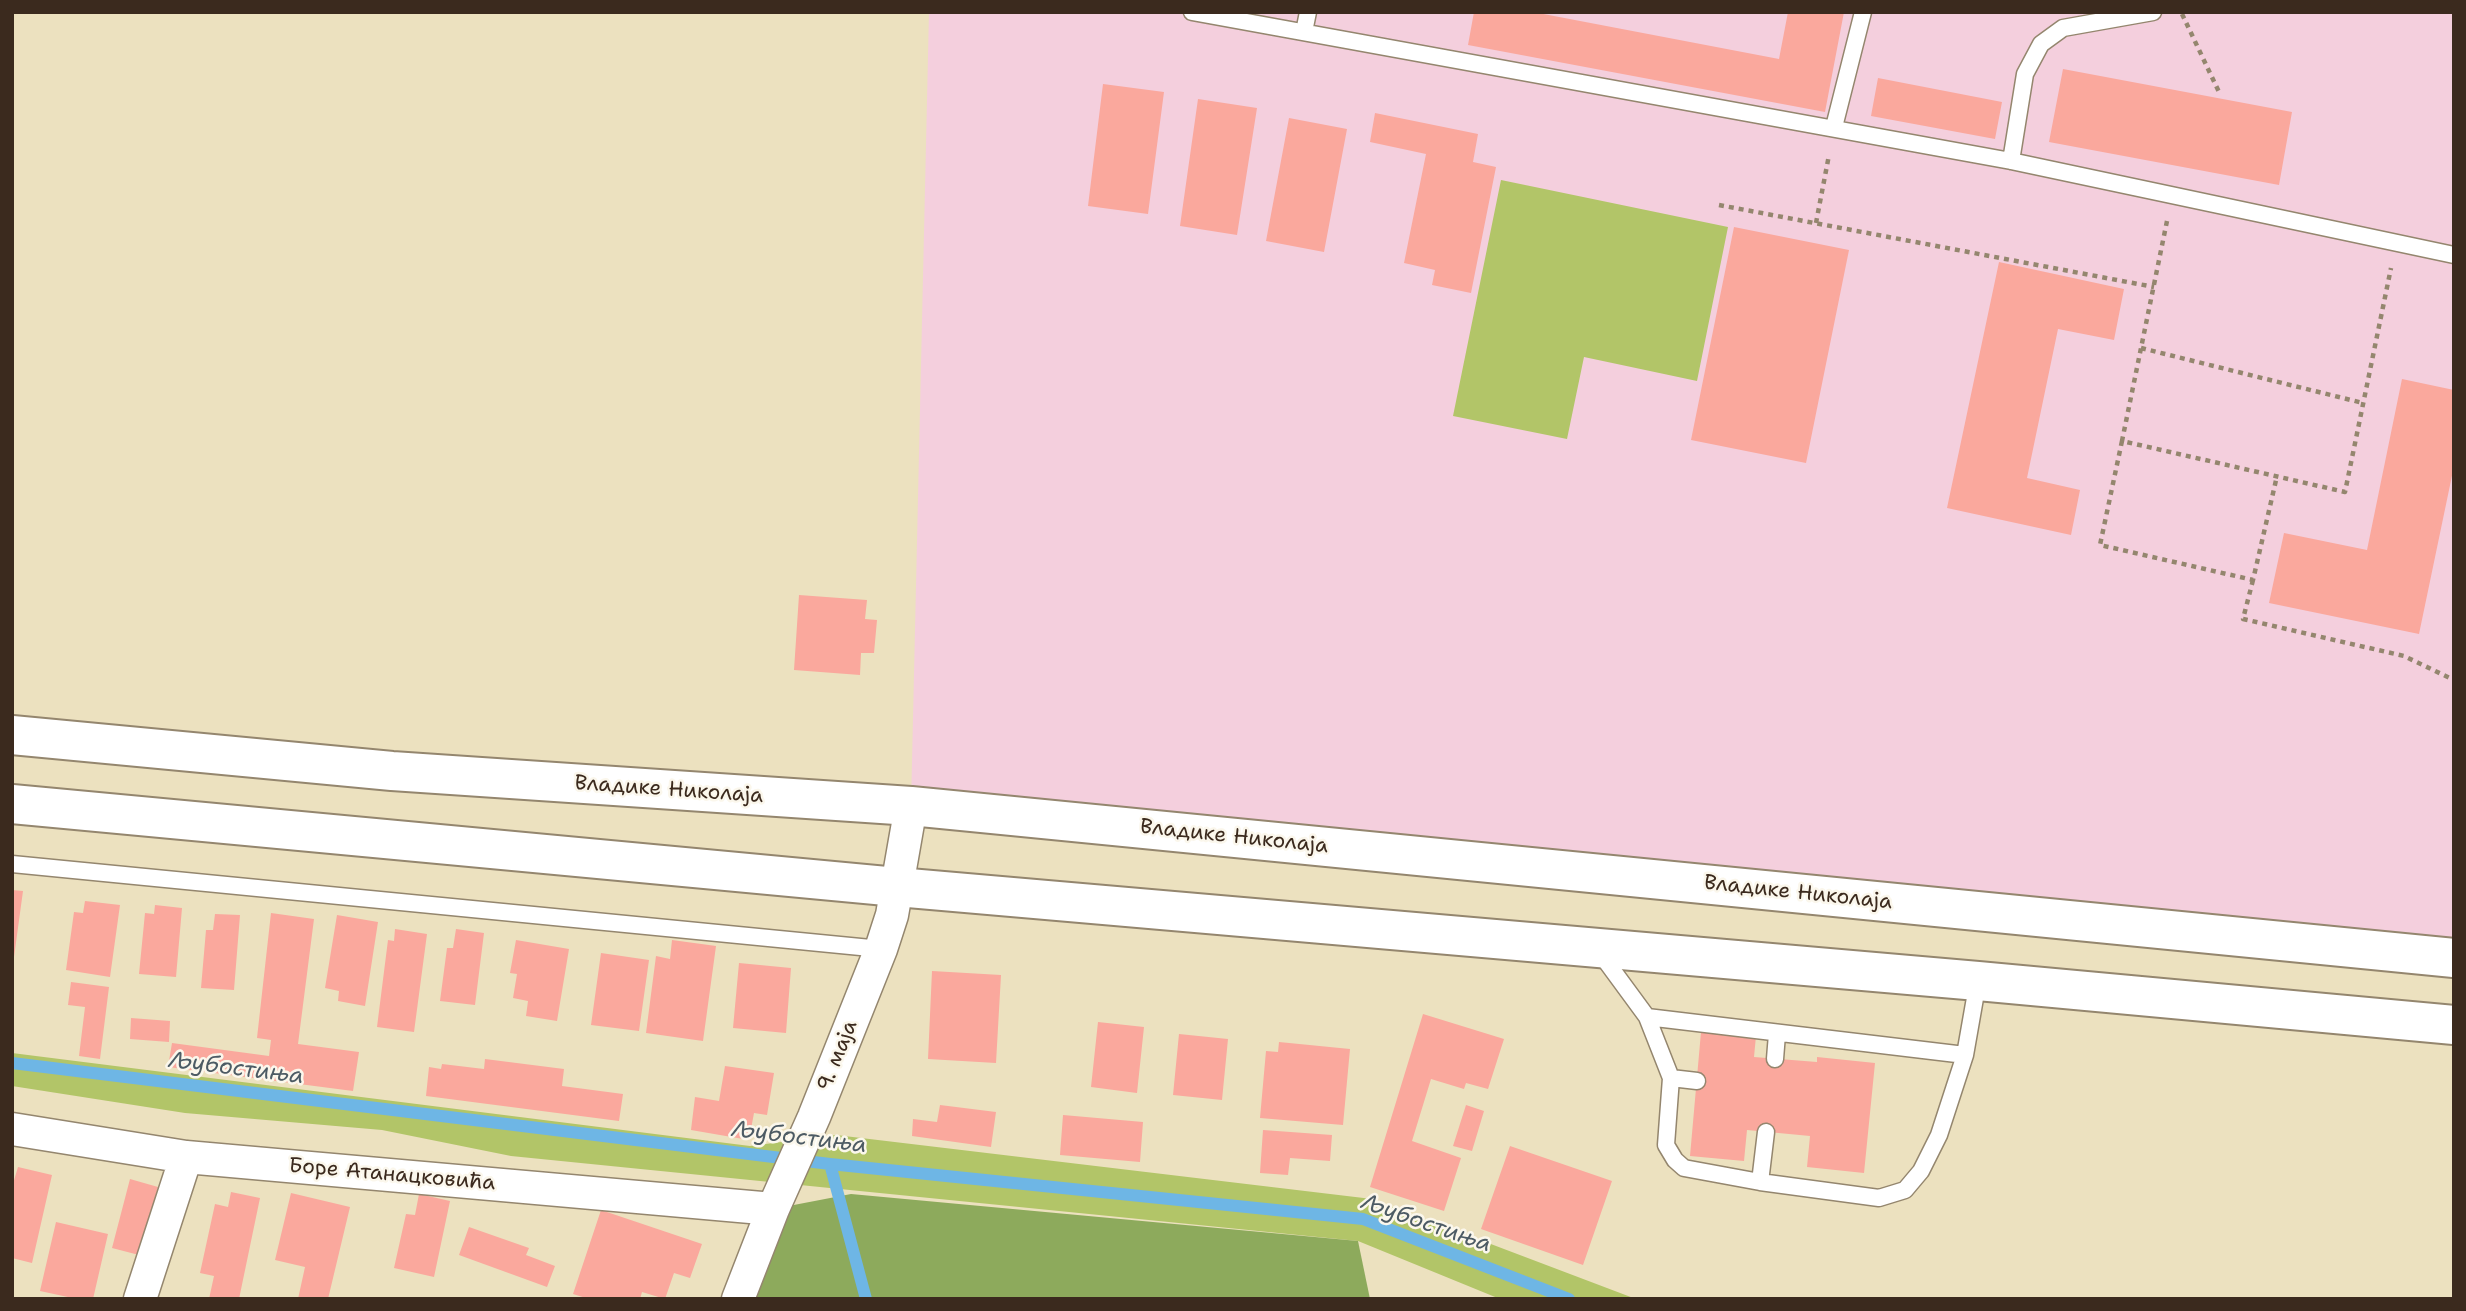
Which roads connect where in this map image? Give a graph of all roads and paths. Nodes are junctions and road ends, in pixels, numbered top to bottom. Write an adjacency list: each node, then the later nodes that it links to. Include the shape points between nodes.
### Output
1 (1192, 12): 6 (lane)
2 (1308, 12): 6 (lane)
3 (1863, 12): 8 (lane)
4 (2153, 12): 9 (lane, via 2063,27 2041,44 2025,74)
5 (2181, 12): 7 (path)
6 (1304, 32): 8 (lane)
7 (2220, 92)
8 (1834, 127): 9 (lane); 12 (path)
9 (2011, 161): 10 (lane)
10 (2173, 195): 13 (lane); 15 (path)
11 (1719, 205): 12 (path)
12 (1816, 223): 15 (path)
13 (2396, 243): 14 (lane); 17 (path)
14 (2454, 255)
15 (2154, 287): 16 (path)
16 (2141, 348): 17 (path); 18 (path)
17 (2363, 403): 19 (path, via 2344,492)
18 (2122, 441): 19 (path); 20 (path, via 2100,545)
19 (2277, 477): 20 (path)
20 (2253, 580): 21 (path, via 2243,619 2404,656)
21 (2454, 680)
22 (12, 735): 24 (main road, Владике Николаја, via 392,771)
23 (12, 804): 26 (main road)
24 (911, 806): 26 (street, 9. маја); 29 (main road, Владике Николаја)
25 (12, 864): 28 (lane)
26 (897, 887): 27 (main road); 28 (street, 9. маја)
27 (1597, 948): 30 (main road); 31 (lane)
28 (881, 949): 42 (street, 9. маја)
29 (2454, 958)
30 (1978, 981): 32 (main road); 34 (lane)
31 (1647, 1017): 33 (lane); 36 (lane)
32 (2454, 1025)
33 (1777, 1034): 34 (lane); 35 (lane)
34 (1965, 1055): 41 (lane, via 1939,1135 1921,1171 1905,1190 1879,1198)
35 (1774, 1059)
36 (1671, 1078): 37 (lane); 41 (lane, via 1666,1145 1675,1160 1693,1171)
37 (1697, 1081)
38 (12, 1129): 40 (street, Боре Атанацковића)
39 (1766, 1132): 41 (lane)
40 (186, 1157): 42 (street, Боре Атанацковића); 43 (street)
41 (1760, 1182)
42 (773, 1209): 44 (street, 9. маја)
43 (140, 1299)
44 (738, 1299)

